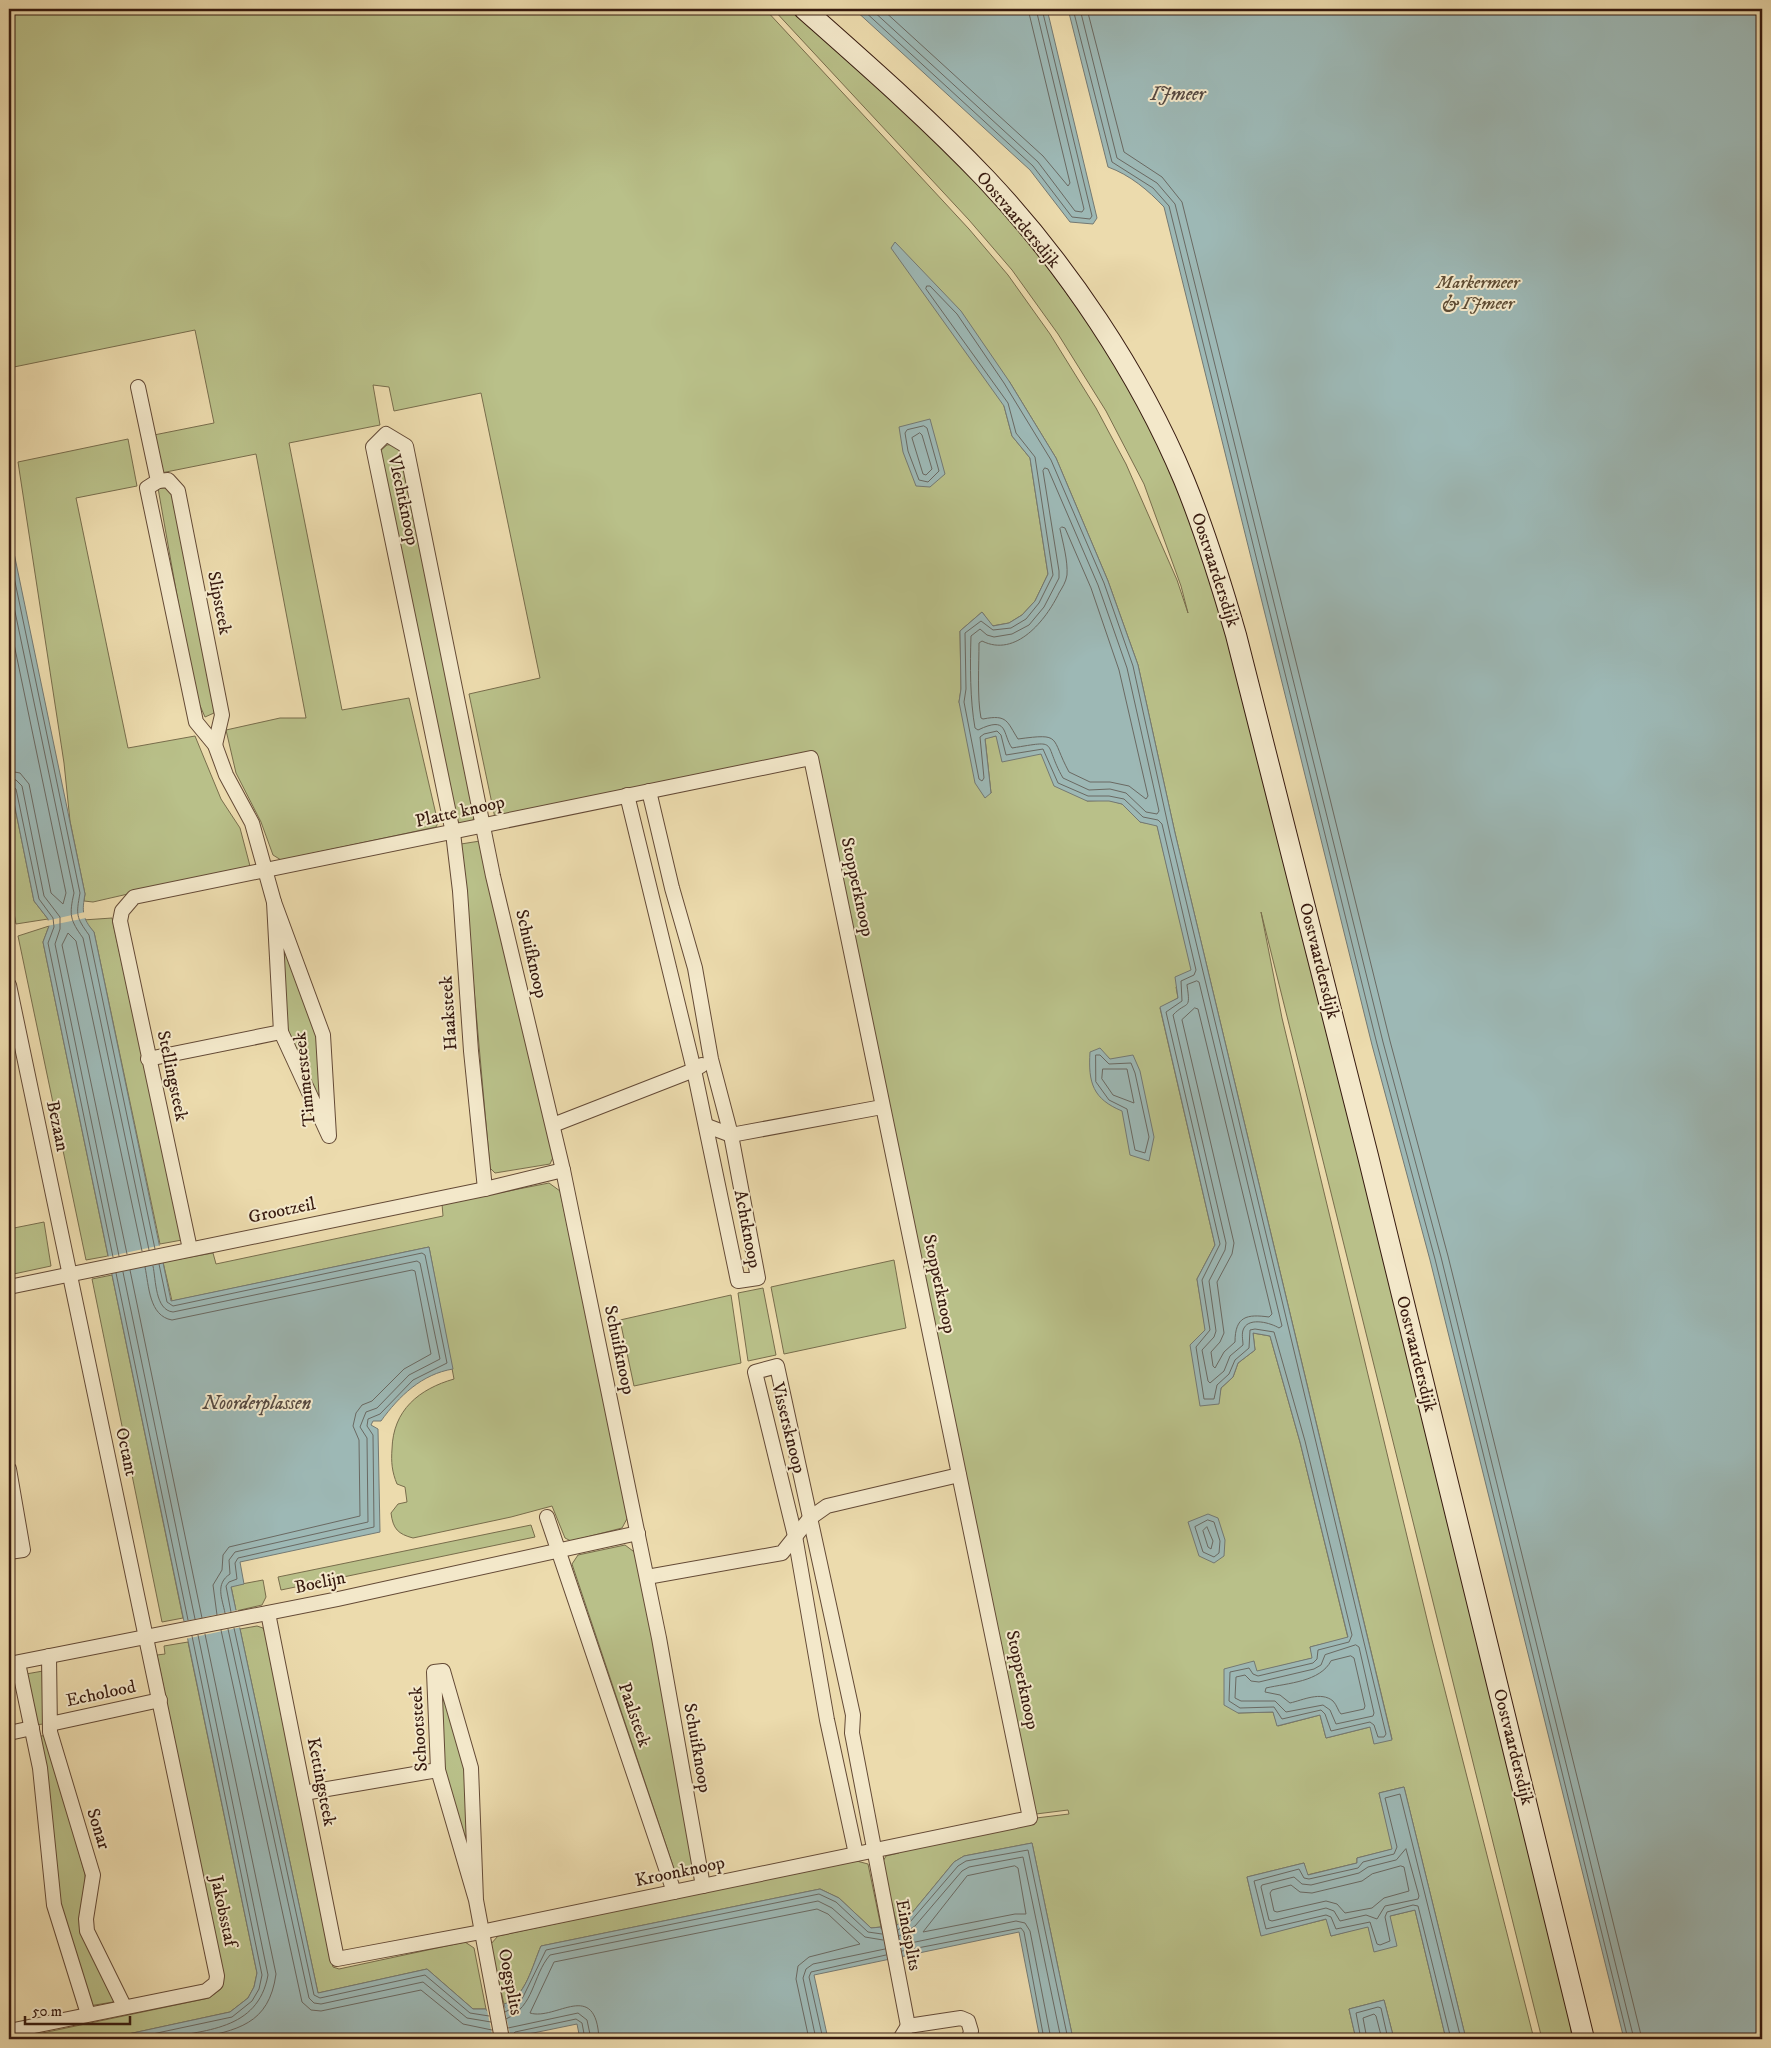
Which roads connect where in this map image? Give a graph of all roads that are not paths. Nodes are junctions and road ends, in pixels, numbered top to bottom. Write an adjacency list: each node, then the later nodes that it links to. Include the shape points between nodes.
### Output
1 (804, 9): 61 (main road, Oostvaardersdijk, via 934,125 1037,238 1100,324 1129,373 1183,479 1208,543 1236,635 1365,1146)
2 (138, 387): 3 (street)
3 (158, 481): 4 (street, Slipsteek, via 147,488 196,722); 4 (street, Slipsteek, via 168,480 178,491 222,715)
4 (216, 745): 10 (street, Slipsteek, via 226,775 252,823)
5 (811, 758): 6 (street, Platte knoop); 18 (street, Stopperknoop)
6 (648, 791): 7 (street, Platte knoop); 16 (street, Achtknoop, via 695,968)
7 (626, 795): 8 (street, Platte knoop); 17 (street, Achtknoop)
8 (483, 825): 9 (street, Platte knoop); 9 (street, Vlechtknoop, via 406,446 386,434 373,447); 19 (street, Schuifknoop)
9 (453, 833): 10 (street, Platte knoop); 23 (street, Haaksteek)
10 (267, 871): 11 (street, Timmersteek); 12 (street, Platte knoop, via 134,898)
11 (274, 902): 14 (street, Timmersteek); 14 (street, Timmersteek, via 323,1035 329,1136)
12 (122, 911): 15 (street, Stellingsteek, via 120,921)
13 (9, 985): 25 (street, Bezaan)
14 (281, 1032): 15 (street)
15 (148, 1059): 24 (street, Stellingsteek)
16 (711, 1059): 17 (street); 21 (street, Achtknoop)
17 (694, 1070): 19 (street); 20 (street, Achtknoop)
18 (882, 1107): 21 (street); 28 (street, Stopperknoop)
19 (553, 1125): 22 (street, Schuifknoop)
20 (707, 1126): 21 (street); 21 (street, Achtknoop, via 738,1281 758,1278)
21 (731, 1134)
22 (563, 1170): 23 (street, Grootzeil); 31 (street, Schuifknoop)
23 (485, 1189): 24 (street, Grootzeil)
24 (190, 1249): 25 (street, Grootzeil)
25 (70, 1275): 26 (street, Grootzeil); 37 (street, Octant)
26 (9, 1287)
27 (9, 1469): 34 (street, via 23,1550)
28 (959, 1475): 30 (street, via 827,1506); 46 (street, Stopperknoop)
29 (547, 1517): 33 (street, Paalsteek)
30 (810, 1518): 32 (street); 32 (street, Vissersknoop, via 777,1366 755,1372); 47 (street, Vissersknoop, via 853,1714 852,1733)
31 (638, 1533): 33 (street, Boelijn); 35 (street, Schuifknoop)
32 (795, 1536): 35 (street, via 782,1553); 48 (street, Vissersknoop, via 827,1720)
33 (557, 1550): 36 (street, Boelijn); 50 (street, Paalsteek)
34 (9, 1552)
35 (647, 1577): 49 (street, Schuifknoop)
36 (268, 1613): 37 (street, Boelijn); 45 (street, Kettingsteek)
37 (147, 1636): 38 (street, Boelijn); 40 (street, Jakobsstaf)
38 (49, 1656): 39 (street, Boelijn); 41 (street, Sonar)
39 (13, 1664): 42 (street)
40 (160, 1700): 41 (street, Echolood); 54 (street, Jakobsstaf, via 216,1966 216,1983 206,1991)
41 (50, 1724): 54 (street, Sonar, via 55,1753 92,1875 87,1931)
42 (32, 1728): 43 (street); 55 (street, via 40,1768 54,1905)
43 (9, 1733)
44 (438, 1770): 45 (street); 51 (street, Schootsteek); 51 (street, Schootsteek, via 434,1672 443,1671 471,1768)
45 (304, 1793): 53 (street, Kettingsteek)
46 (1030, 1818): 47 (street, Kroonknoop)
47 (873, 1852): 48 (street, Kroonknoop); 56 (street, Eindsplits)
48 (856, 1854): 49 (street, Kroonknoop)
49 (702, 1886): 50 (street, Kroonknoop)
50 (674, 1892): 52 (street, Kroonknoop)
51 (476, 1900): 52 (street, Schootsteek)
52 (481, 1932): 53 (street, Kroonknoop); 58 (street, Oogsplits)
53 (337, 1959)
54 (124, 2006): 55 (street, Jakobsstaf)
55 (88, 2014): 57 (street, Jakobsstaf)
56 (908, 2026): 59 (street); 60 (street, via 961,2018 968,2021)
57 (9, 2030)
58 (502, 2039)
59 (900, 2039)
60 (969, 2039)
61 (1584, 2039)

